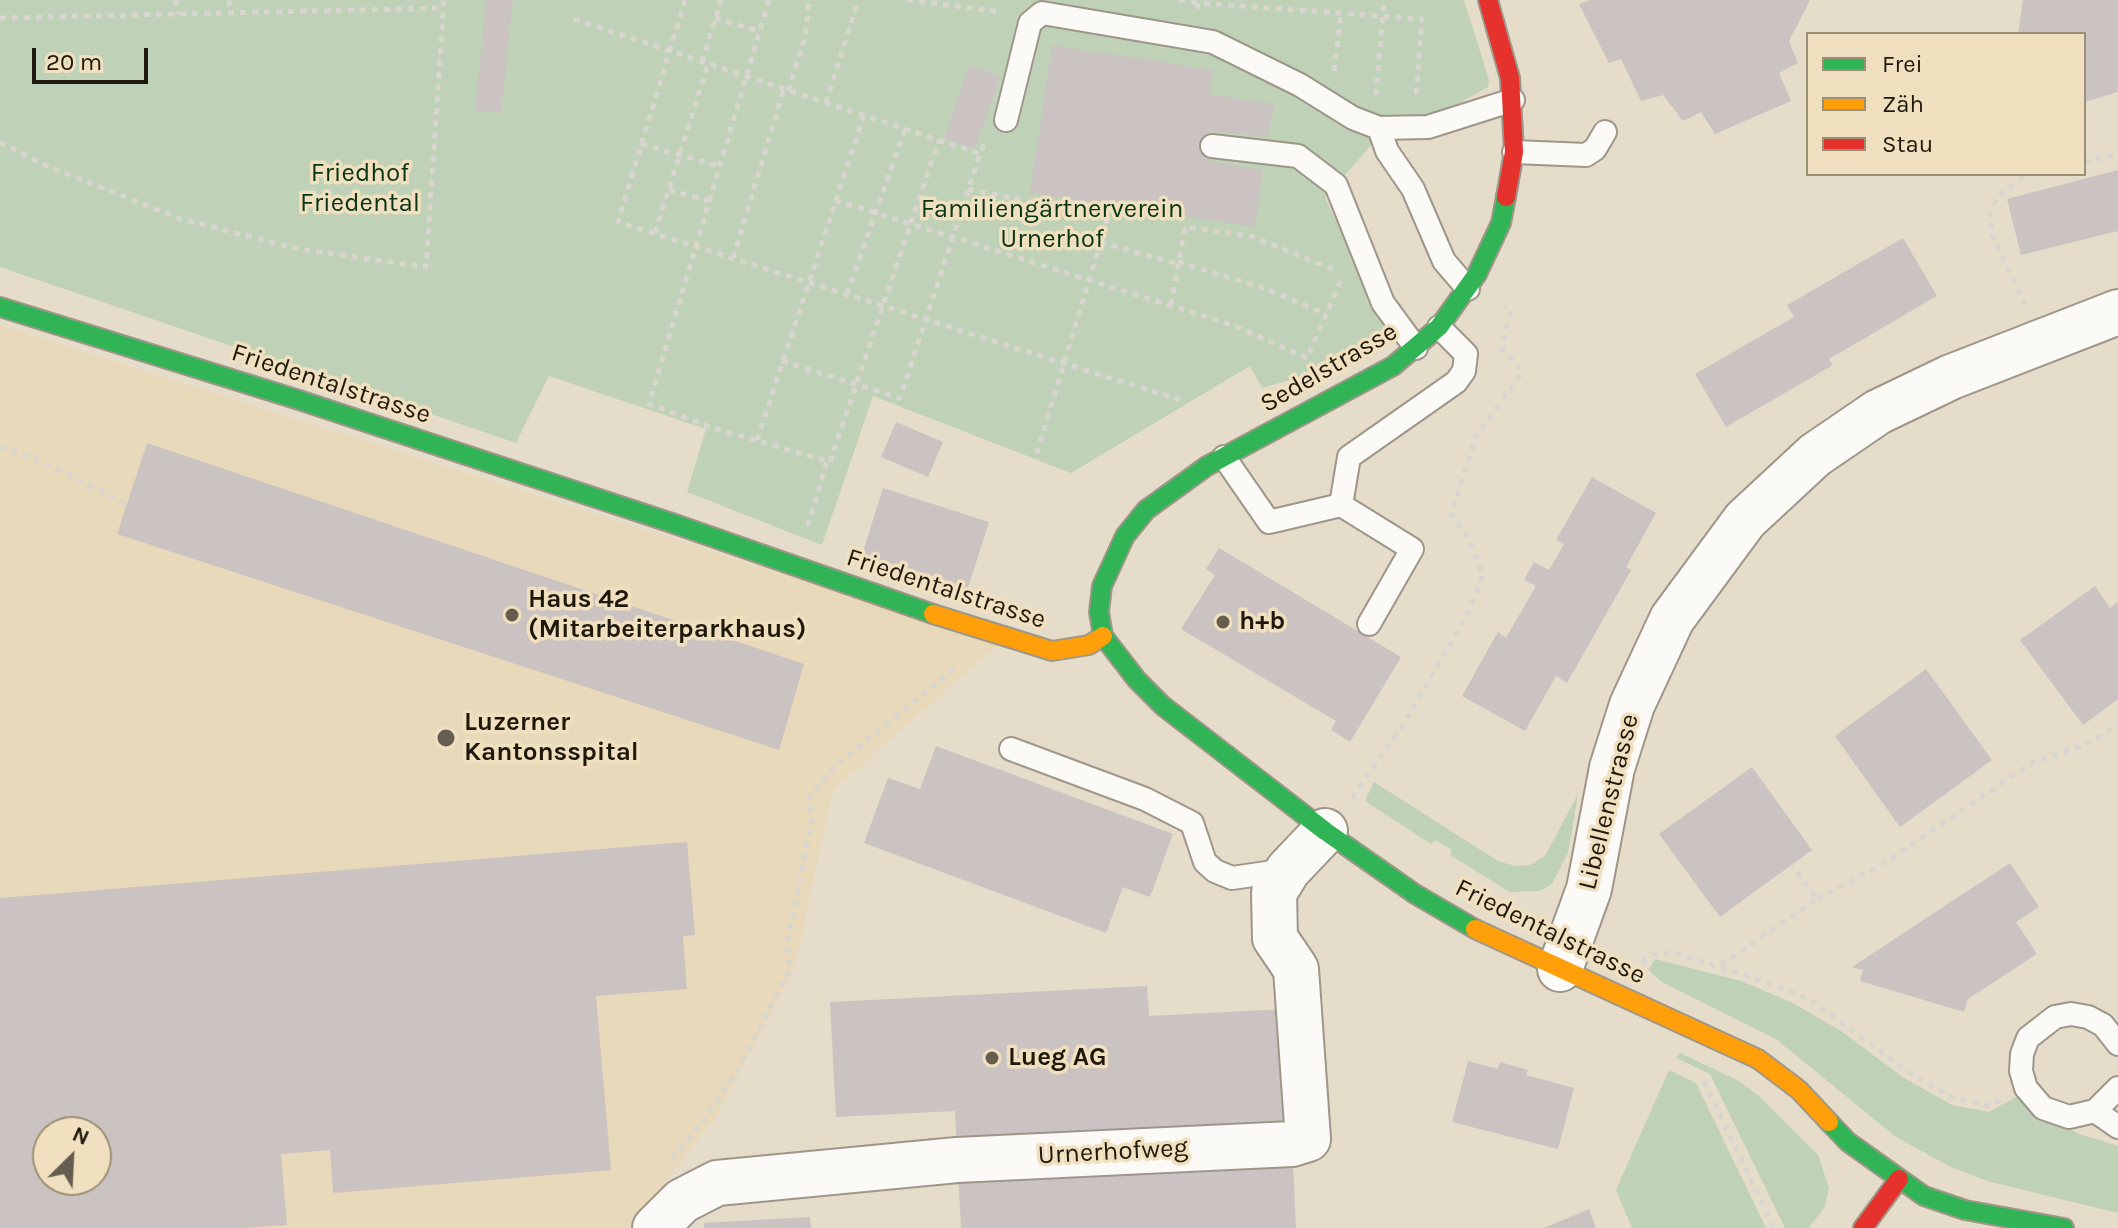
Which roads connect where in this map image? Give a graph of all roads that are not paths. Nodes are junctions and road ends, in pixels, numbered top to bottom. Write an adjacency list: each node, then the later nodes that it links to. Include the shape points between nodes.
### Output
1 (1488, 0): 2 (main road, Sedelstrasse)
2 (1513, 100): 4 (lane, via 1428,127); 7 (main road, Sedelstrasse)
3 (1006, 120): 4 (lane, via 1030,23 1042,13 1195,38 1226,48)
4 (1379, 128): 8 (lane, via 1444,261)
5 (1605, 132): 7 (lane, via 1586,155)
6 (1212, 146): 12 (lane, via 1298,156 1336,185 1383,303)
7 (1514, 152): 8 (main road, Sedelstrasse, via 1501,223)
8 (1468, 289): 11 (main road, Sedelstrasse)
9 (0, 307): 16 (main road, Friedentalstrasse, via 640,512 983,632 1052,651 1089,645)
10 (2118, 312): 20 (street, Libellenstrasse, via 1951,377 1878,412 1815,455 1736,530 1672,619 1632,705 1612,768 1589,889)
11 (1439, 327): 12 (main road, Sedelstrasse); 14 (lane, via 1466,354 1464,371 1456,382 1349,457)
12 (1416, 348): 13 (main road, Sedelstrasse, via 1368,382)
13 (1224, 457): 14 (lane, via 1269,522); 16 (main road, Sedelstrasse, via 1178,484 1125,536 1099,602)
14 (1341, 505): 15 (lane, via 1412,549)
15 (1369, 624)
16 (1103, 636): 18 (main road, Friedentalstrasse, via 1154,698)
17 (1011, 749): 19 (lane, via 1145,799 1192,823 1205,862 1215,871 1232,878)
18 (1338, 815): 19 (street); 20 (main road, Friedentalstrasse, via 1458,920)
19 (1288, 870): 26 (street, Urnerhofweg, via 1274,893 1275,938 1296,969 1308,1139 1292,1144 957,1160 717,1183 682,1201)
20 (1560, 969): 25 (main road, Friedentalstrasse, via 1758,1059 1799,1090 1848,1142)
21 (2118, 1044): 23 (lane, via 2103,1025 2071,1014 2055,1017 2028,1038 2022,1054 2026,1088 2043,1108 2083,1116)
22 (2118, 1088): 23 (lane)
23 (2095, 1111): 24 (lane)
24 (2118, 1127)
25 (1899, 1179): 27 (main road); 28 (main road, Friedentalstrasse, via 1943,1204)
26 (655, 1228)
27 (1863, 1228)
28 (2064, 1228)

